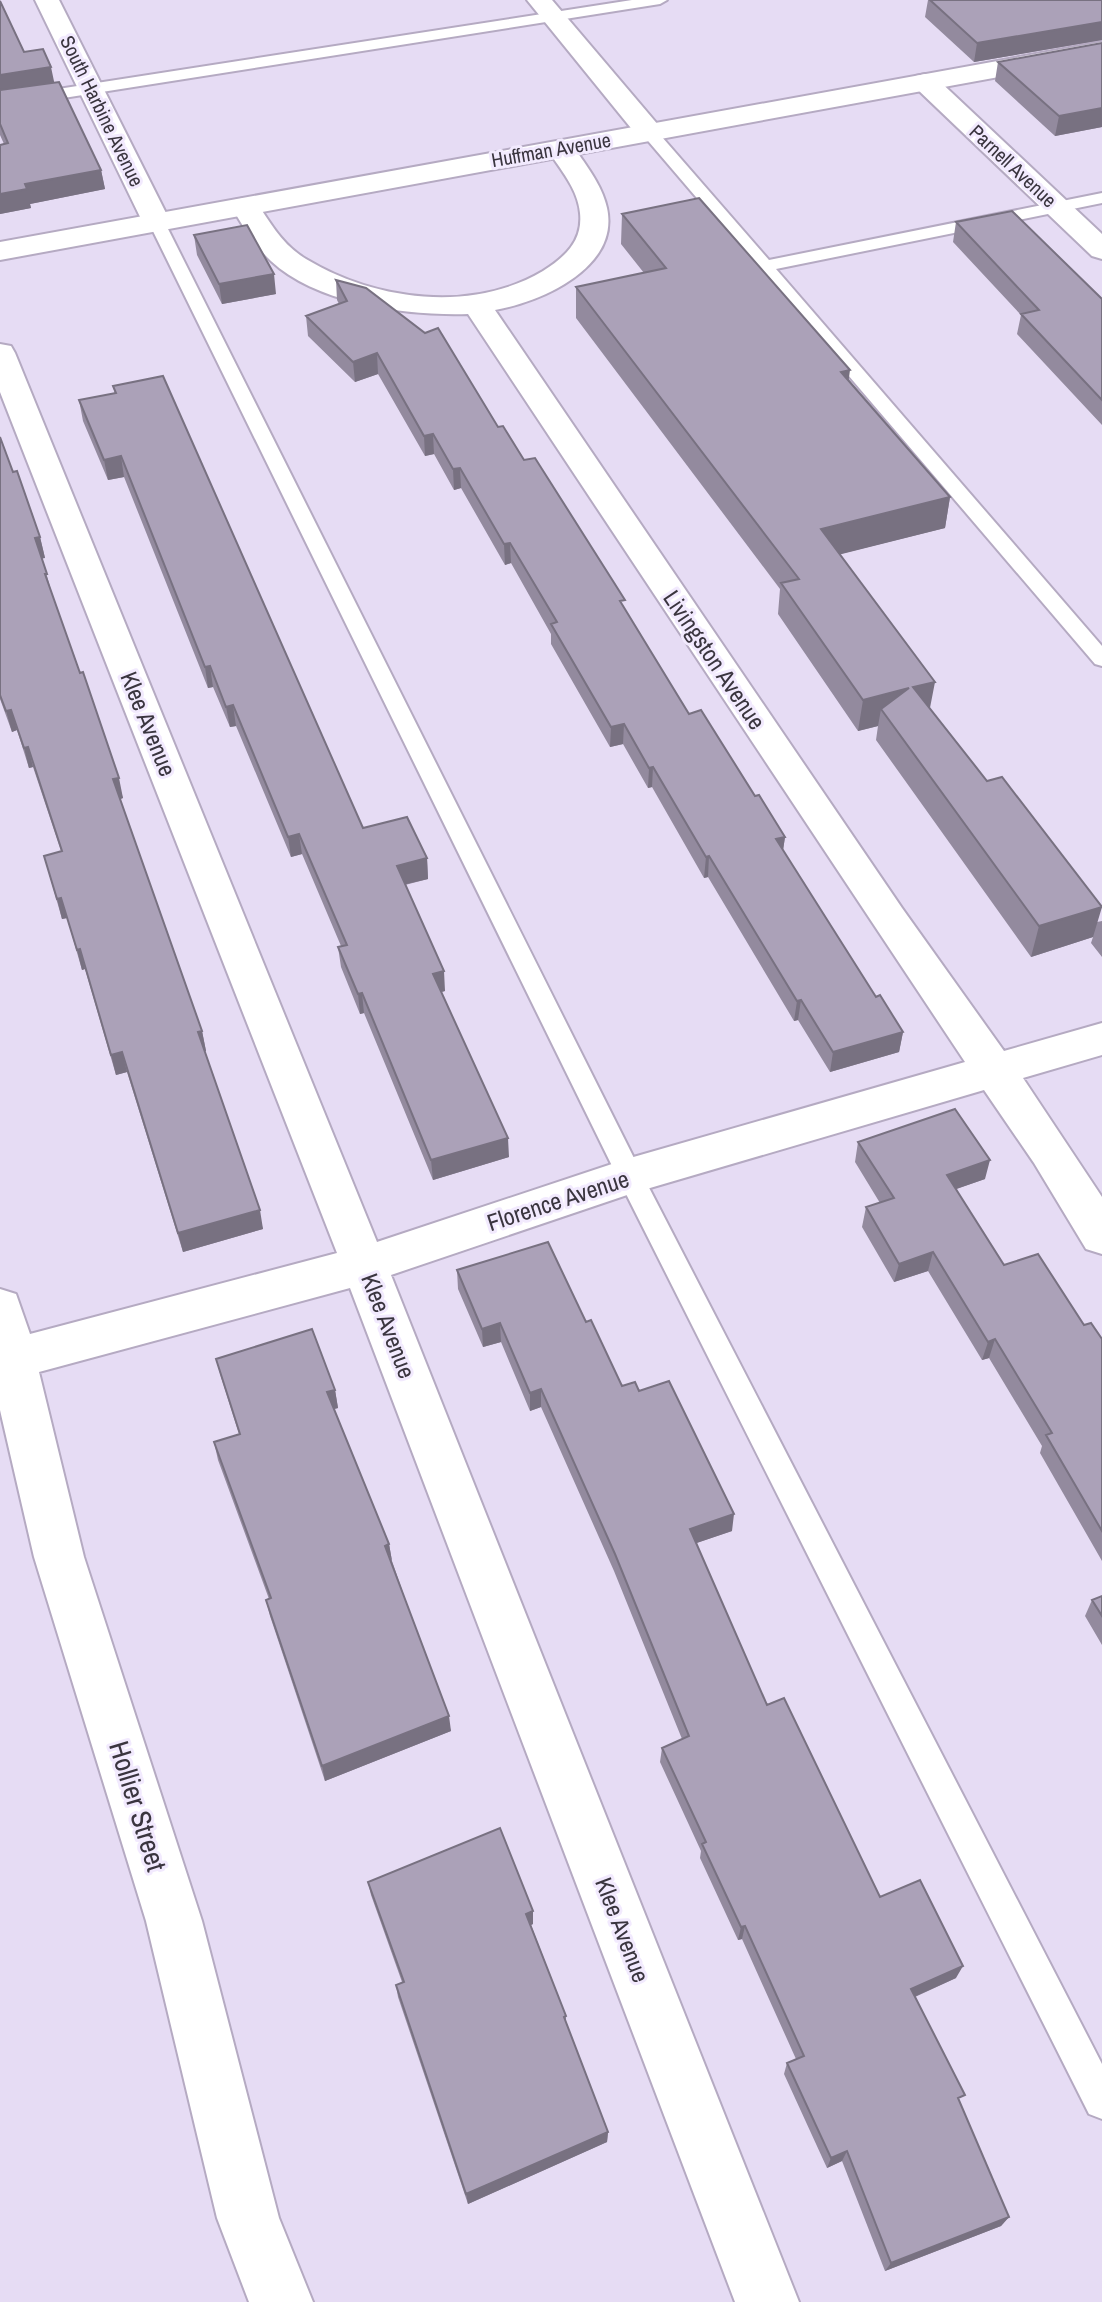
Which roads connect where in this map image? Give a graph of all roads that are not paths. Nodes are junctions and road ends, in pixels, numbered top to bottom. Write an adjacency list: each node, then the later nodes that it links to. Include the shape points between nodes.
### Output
1 (47, 0): 6 (street, South Harbine Avenue)
2 (660, 0): 3 (lane)
3 (547, 9): 6 (lane); 8 (street)
4 (1102, 50): 5 (street, Huffman Avenue)
5 (925, 82): 8 (street, Huffman Avenue); 12 (street, Parnell Avenue)
6 (90, 88): 7 (lane); 13 (street, South Harbine Avenue)
7 (0, 103)
8 (649, 132): 9 (street, Huffman Avenue); 16 (lane)
9 (561, 149): 11 (street, Huffman Avenue); 17 (street, via 588,191 594,214 592,240 580,259 557,276)
10 (1102, 198): 12 (lane)
11 (245, 206): 13 (street, Huffman Avenue); 17 (street, via 273,248 323,280 397,301)
12 (1056, 207): 14 (street, Parnell Avenue); 16 (lane)
13 (157, 223): 15 (street, Huffman Avenue); 22 (lane)
14 (1102, 250)
15 (0, 251)
16 (762, 267): 19 (lane)
17 (477, 305): 21 (street, Livingston Avenue)
18 (0, 353): 24 (street, Klee Avenue)
19 (1102, 659)
20 (1102, 1039): 21 (street, Florence Avenue)
21 (994, 1070): 22 (street, Florence Avenue); 23 (street, Livingston Avenue)
22 (630, 1176): 24 (street, Florence Avenue); 27 (lane)
23 (1102, 1236)
24 (364, 1265): 26 (street, Florence Avenue); 29 (street, Klee Avenue)
25 (0, 1308): 26 (street, Hollier Street)
26 (13, 1359): 28 (street, Hollier Street, via 59,1557 174,1921 248,2218)
27 (1102, 2101)
28 (281, 2302)
29 (767, 2302)

